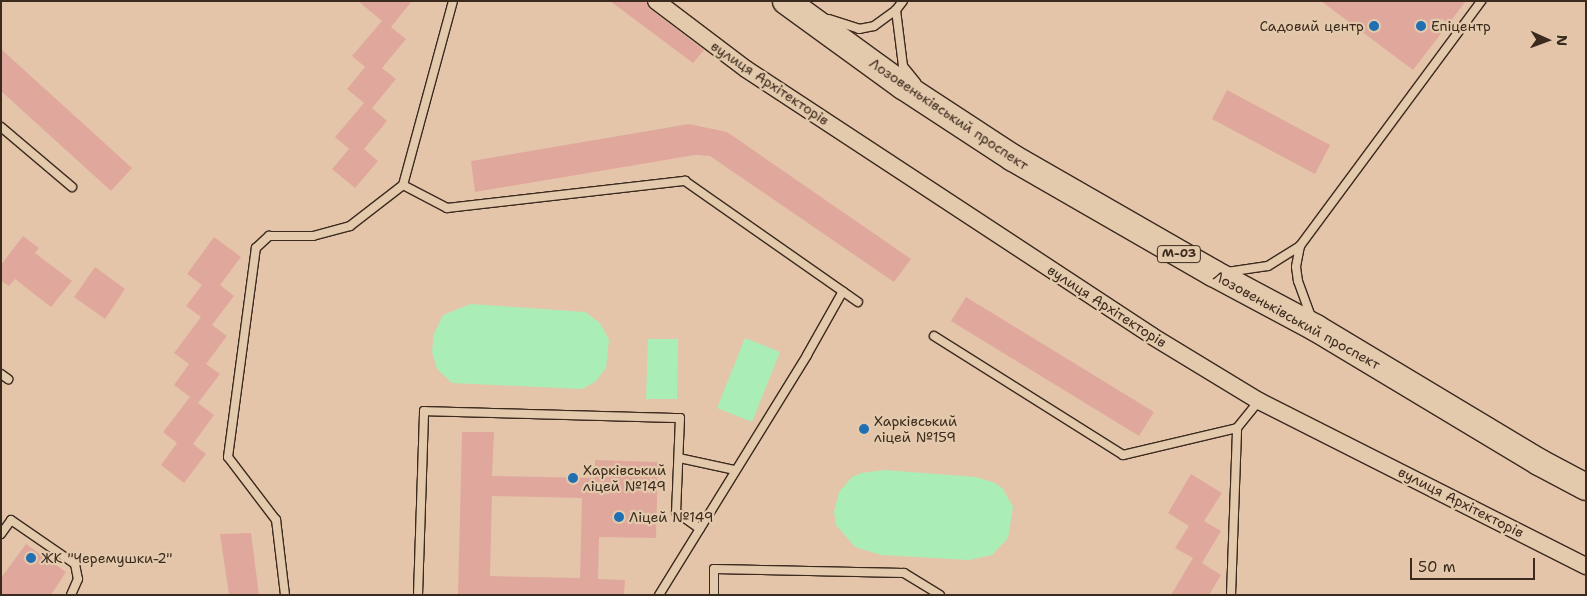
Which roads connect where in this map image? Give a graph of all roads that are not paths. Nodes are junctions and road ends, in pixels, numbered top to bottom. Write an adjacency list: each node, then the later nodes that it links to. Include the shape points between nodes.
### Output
1 (453, 1): 10 (lane)
2 (656, 1): 18 (street, вулиця Архітекторів, via 746,69 1152,336)
3 (786, 1): 9 (highway, Лозовеньківський проспект / М-03, via 903,86)
4 (802, 1): 7 (lane, via 859,29 874,26)
5 (902, 1): 7 (lane)
6 (1481, 1): 12 (lane)
7 (896, 10): 9 (lane, via 903,66 912,78 992,134)
8 (1, 127): 11 (lane)
9 (1013, 158): 13 (highway, Лозовеньківський проспект / М-03)
10 (403, 185): 14 (lane, via 447,208 685,181); 27 (lane, via 350,226 313,236 268,236 256,248 228,457 276,520)
11 (72, 187)
12 (1300, 246): 13 (lane, via 1268,266); 16 (lane, via 1296,267 1298,281)
13 (1213, 273): 16 (highway, Лозовеньківський проспект / М-03)
14 (842, 291): 15 (lane); 21 (lane, via 807,355)
15 (858, 302)
16 (1316, 328): 22 (highway, Лозовеньківський проспект / М-03)
17 (934, 336): 19 (lane, via 1123,455)
18 (1259, 401): 19 (lane); 25 (street, вулиця Архітекторів)
19 (1237, 428): 32 (lane)
20 (678, 458): 21 (lane); 23 (lane, via 676,512); 28 (lane, via 680,418 424,411)
21 (735, 470): 23 (lane)
22 (1586, 487)
23 (700, 529): 29 (lane)
24 (1, 534): 26 (lane, via 11,520 74,564 78,579)
25 (1586, 566)
26 (71, 595)
27 (285, 595)
28 (418, 595)
29 (659, 595)
30 (714, 595): 31 (lane, via 714,569 904,573)
31 (940, 595)
32 (1231, 595)

